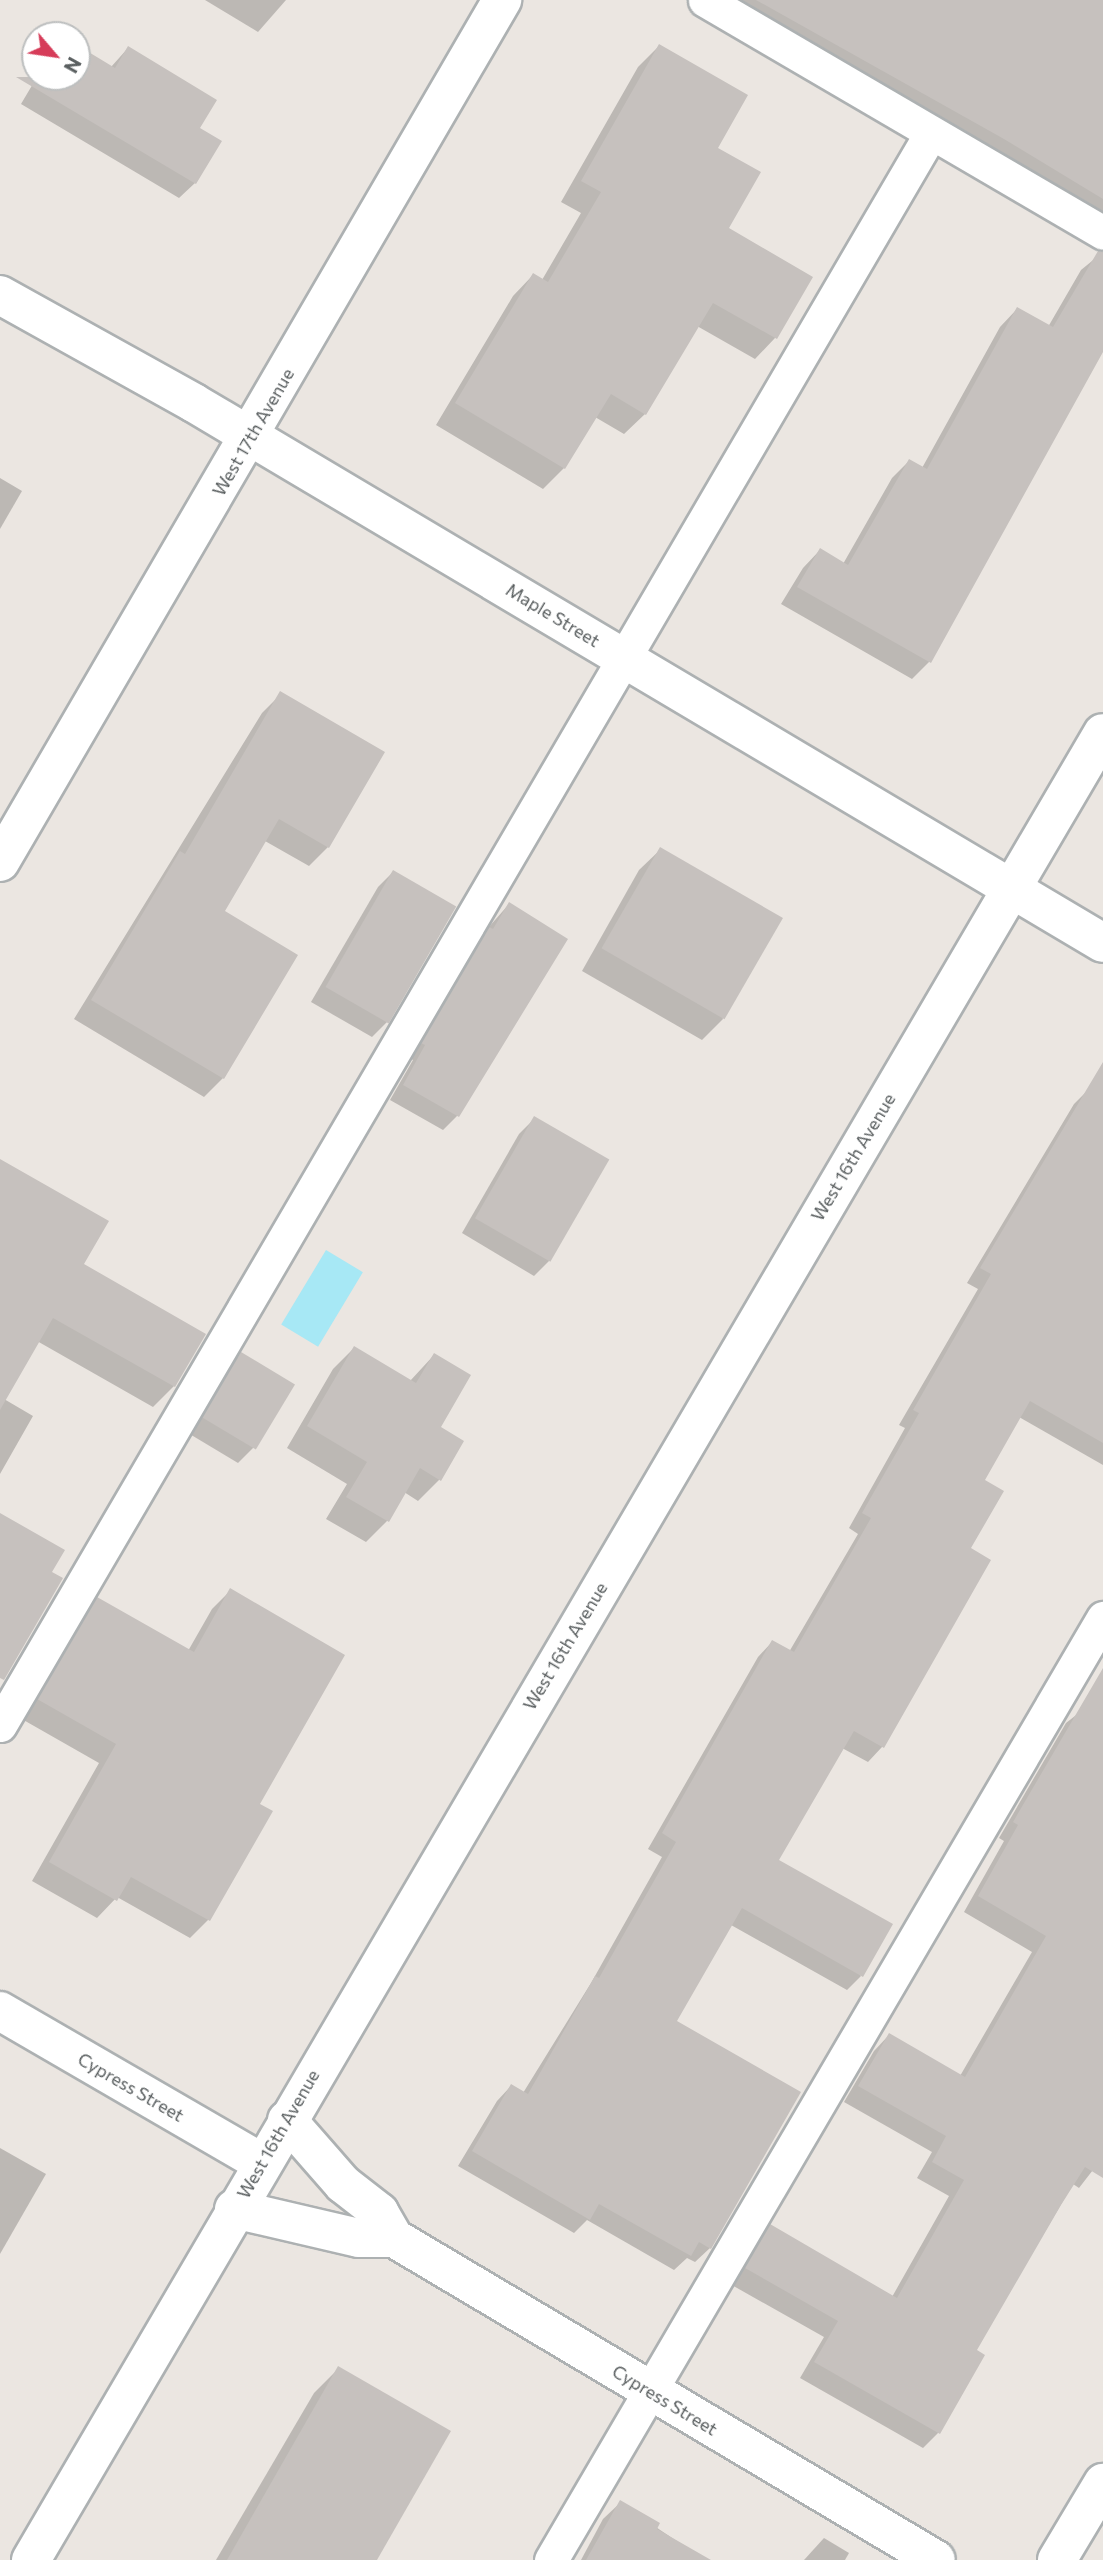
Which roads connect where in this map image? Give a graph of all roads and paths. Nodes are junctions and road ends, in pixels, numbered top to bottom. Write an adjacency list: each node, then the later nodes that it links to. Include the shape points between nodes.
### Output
1 (502, 0): 6 (street, West 17th Avenue)
2 (705, 0): 3 (lane)
3 (931, 133): 4 (lane); 7 (lane)
4 (1103, 233)
5 (0, 295): 6 (street, Maple Street)
6 (250, 436): 7 (street, Maple Street); 9 (street, West 17th Avenue)
7 (626, 658): 10 (street, Maple Street); 13 (lane)
8 (1103, 733): 10 (street, West 16th Avenue)
9 (0, 862)
10 (1012, 888): 11 (street, Maple Street); 15 (street, West 16th Avenue)
11 (1103, 943)
12 (1103, 1618): 19 (lane)
13 (0, 1725)
14 (0, 2011): 16 (street, Cypress Street)
15 (287, 2120): 16 (street, West 16th Avenue); 18 (street, Cypress Street, via 343,2184 379,2212)
16 (261, 2162): 17 (street, West 16th Avenue)
17 (234, 2209): 18 (street, via 359,2238); 21 (street, West 16th Avenue)
18 (394, 2238): 19 (street, Cypress Street)
19 (651, 2392): 22 (lane); 23 (street, Cypress Street)
20 (1103, 2483): 24 (street)
21 (31, 2560)
22 (551, 2560)
23 (936, 2560)
24 (1057, 2560)

